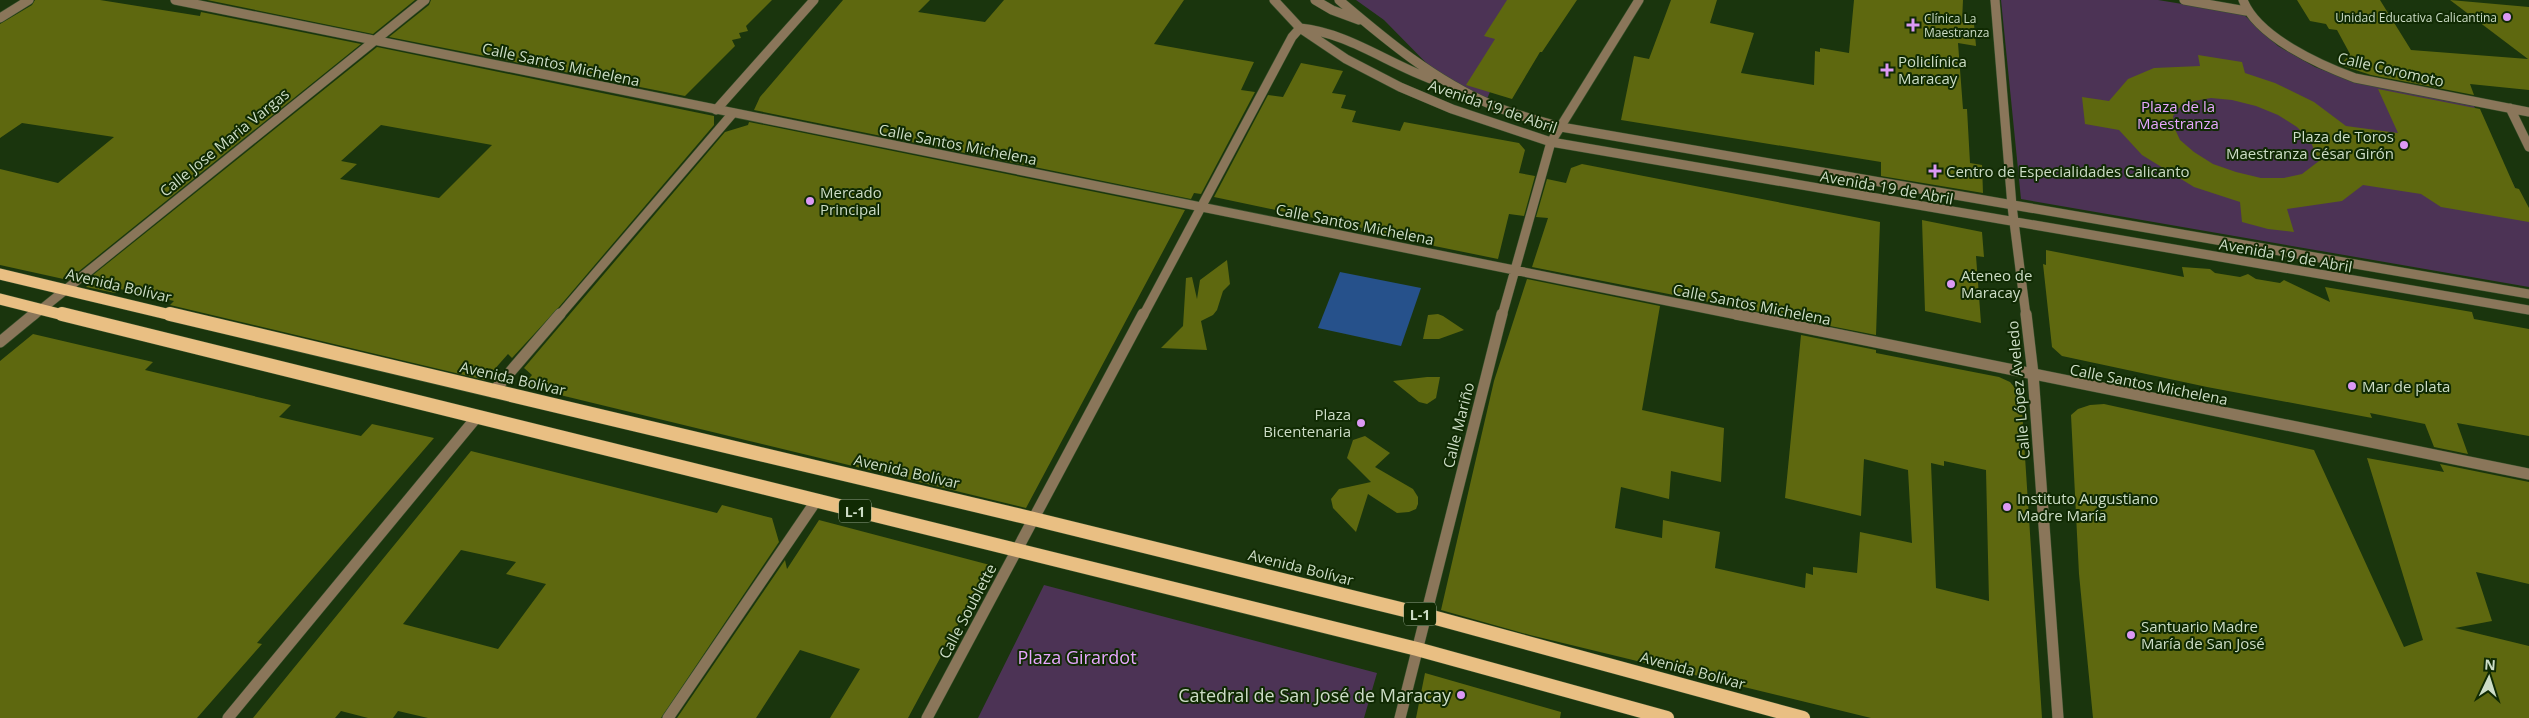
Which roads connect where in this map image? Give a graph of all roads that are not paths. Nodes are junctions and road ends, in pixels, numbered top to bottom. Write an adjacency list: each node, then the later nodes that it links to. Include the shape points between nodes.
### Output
1 (29, 0): 13 (street)
2 (175, 0): 16 (street, Calle Santos Michelena)
3 (425, 0): 16 (street, Calle Jose Maria Vargas)
4 (814, 0): 19 (street)
5 (1274, 0): 15 (street, Avenida 19 de Abril)
6 (1315, 0): 14 (street)
7 (1339, 0): 14 (street, Avenida 19 de Abril)
8 (1639, 0): 22 (street, Calle Mariño)
9 (1995, 0): 25 (street, Calle López Aveledo)
10 (2184, 0): 12 (street)
11 (2244, 0): 12 (street)
12 (2246, 11): 18 (street, Calle Coromoto, via 2285,45 2313,62 2354,78)
13 (0, 18)
14 (1365, 22): 17 (street, Avenida 19 de Abril, via 1416,63)
15 (1300, 28): 17 (street, via 1333,32 1349,38 1407,70); 23 (street, Avenida 19 de Abril, via 1346,59 1400,87 1452,109); 26 (street, Calle Soublette, via 1292,37)
16 (376, 40): 19 (street, Calle Santos Michelena); 30 (street, Calle Jose Maria Vargas)
17 (1454, 88): 22 (street, Avenida 19 de Abril, via 1493,106)
18 (2510, 108): 20 (street, Calle Coromoto); 24 (street)
19 (716, 110): 21 (street, Calle Santos Michelena)
20 (2529, 112)
21 (733, 113): 26 (street, Calle Santos Michelena); 37 (street)
22 (1561, 127): 23 (street, Calle Mariño); 25 (street, Avenida 19 de Abril)
23 (1551, 142): 27 (street, Avenida 19 de Abril); 28 (street, Calle Mariño)
24 (2529, 148)
25 (2012, 206): 27 (street, Calle López Aveledo); 31 (street, Avenida 19 de Abril)
26 (1201, 207): 28 (street, Calle Santos Michelena); 41 (street, Calle Soublette)
27 (2015, 223): 34 (street, Avenida 19 de Abril); 36 (street, Calle López Aveledo)
28 (1513, 270): 36 (street, Calle Santos Michelena); 43 (street, Calle Mariño)
29 (0, 274): 30 (main road, Avenida Bolívar / L-1)
30 (64, 290): 33 (street, Calle Jose Maria Vargas); 37 (main road, Avenida Bolívar / L-1)
31 (2529, 294)
32 (0, 299): 33 (main road, L-1)
33 (42, 309): 35 (street, Calle Jose Maria Vargas); 38 (main road, L-1)
34 (2529, 310)
35 (0, 342)
36 (2033, 374): 39 (street, Calle Santos Michelena); 51 (street, Calle López Aveledo)
37 (493, 392): 41 (main road, Avenida Bolívar / L-1)
38 (476, 418): 40 (main road, L-1); 45 (street)
39 (2529, 474)
40 (816, 502): 42 (main road, L-1); 46 (street)
41 (1034, 519): 42 (street, Calle Soublette); 43 (main road, Avenida Bolívar / L-1)
42 (1017, 550): 44 (main road, L-1); 47 (street, Calle Soublette)
43 (1424, 615): 44 (street, Calle Mariño); 50 (main road, Avenida Bolívar / L-1)
44 (1417, 649): 48 (street, Calle Mariño); 49 (main road, L-1)
45 (228, 718)
46 (668, 718)
47 (927, 718)
48 (1400, 718)
49 (1667, 718)
50 (1803, 718)
51 (2058, 718)

